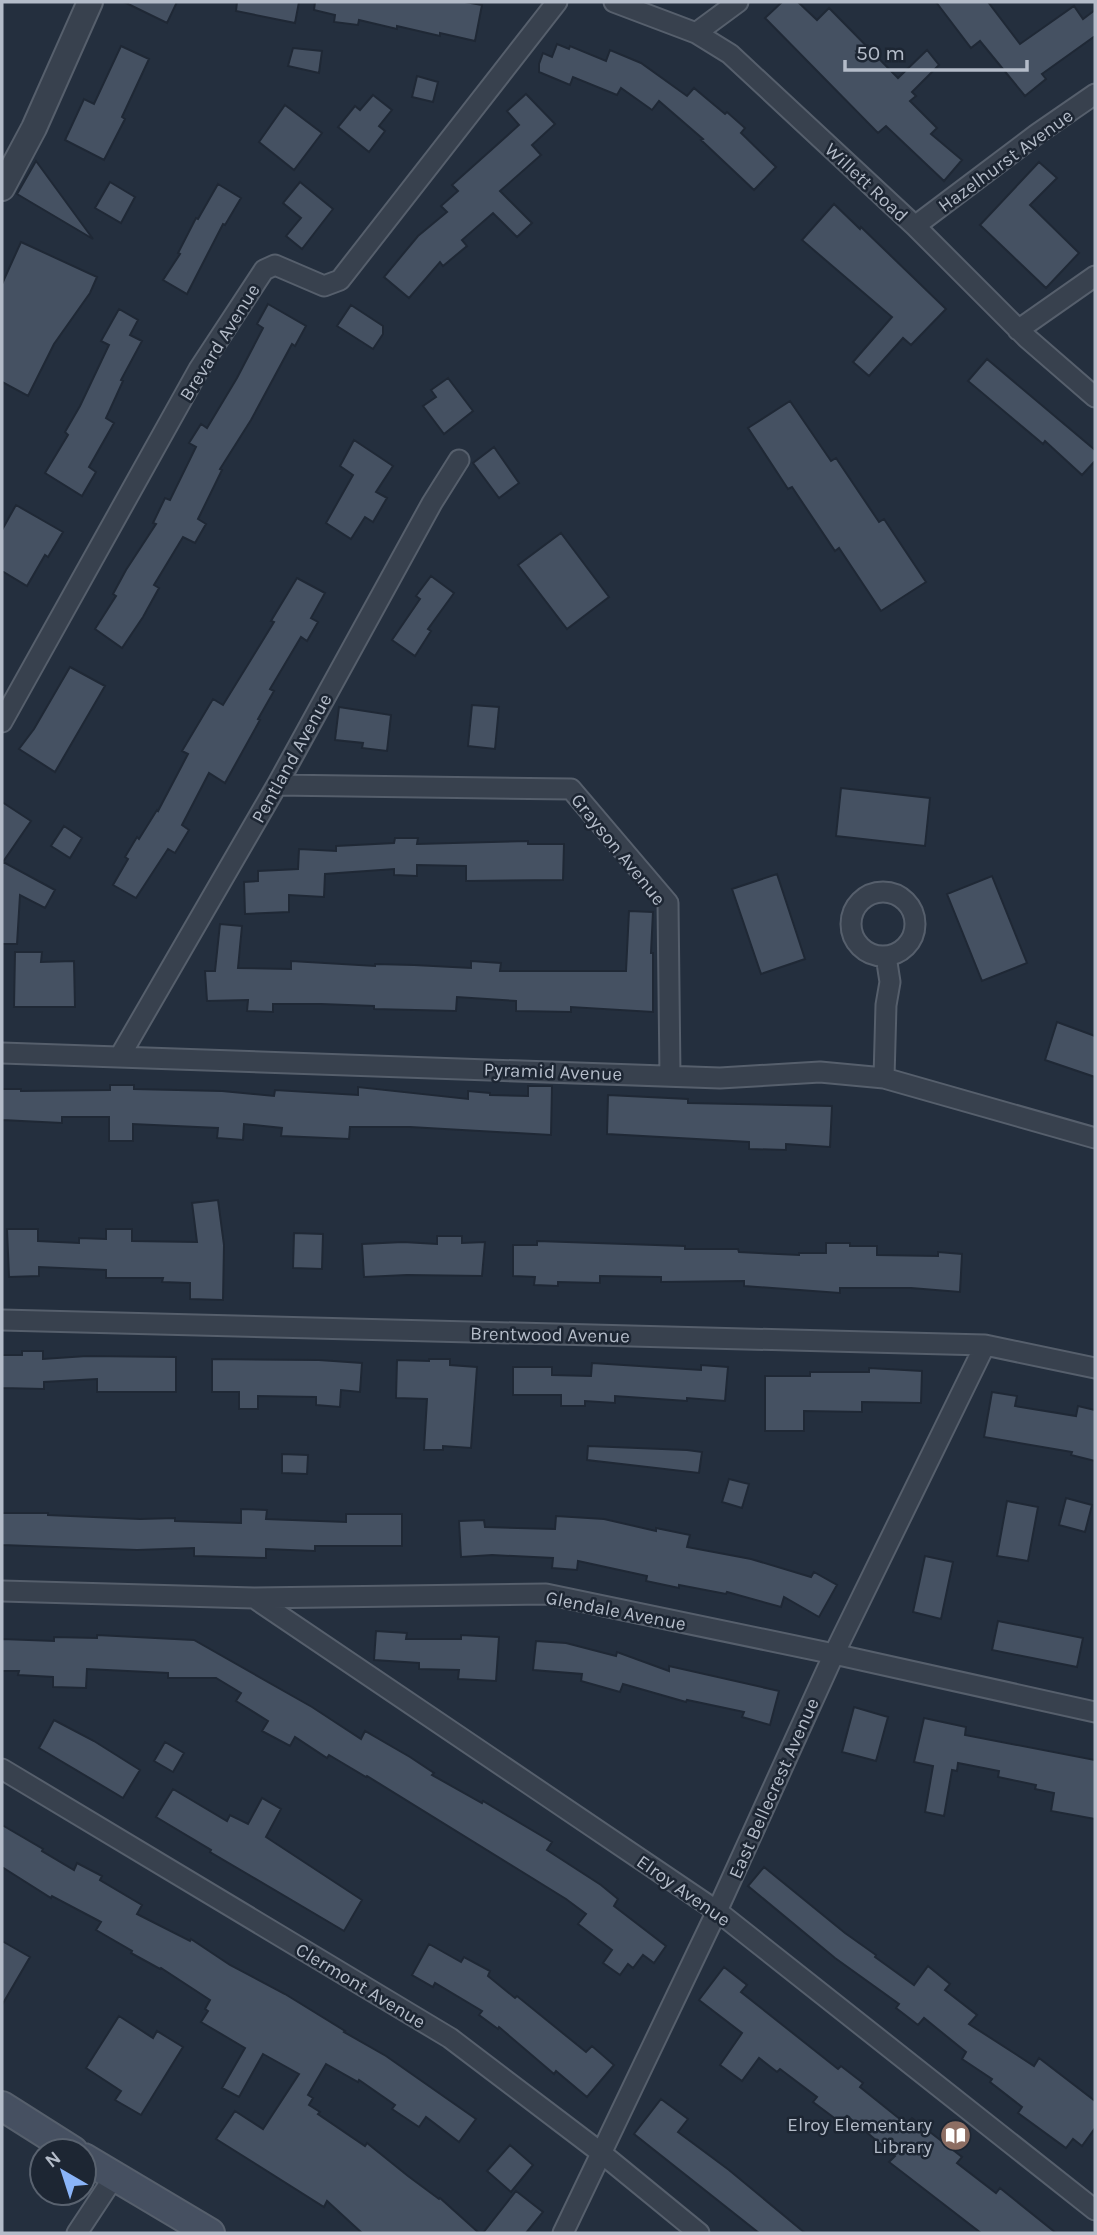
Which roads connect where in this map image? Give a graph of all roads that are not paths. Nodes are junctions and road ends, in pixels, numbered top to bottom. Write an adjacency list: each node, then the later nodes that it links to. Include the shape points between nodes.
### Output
1 (90, 2): 7 (street)
2 (557, 2): 13 (street, Brevard Avenue, via 340,280 324,286 275,265 264,270 200,369)
3 (614, 2): 5 (street, Willett Road)
4 (738, 2): 5 (street)
5 (696, 33): 8 (street, Willett Road, via 730,54)
6 (1095, 94): 8 (street, Hazelhurst Avenue)
7 (2, 188)
8 (915, 226): 10 (street, Willett Road)
9 (1095, 276): 10 (street)
10 (1018, 330): 11 (street, Willett Road)
11 (1095, 397)
12 (459, 460): 14 (street, Pentland Avenue)
13 (2, 722)
14 (277, 785): 17 (street, Pentland Avenue); 18 (street, Grayson Avenue, via 571,789 668,903)
15 (886, 956): 19 (street, via 890,982)
16 (2, 1053): 17 (street, Pyramid Avenue)
17 (120, 1056): 18 (street, Pyramid Avenue)
18 (670, 1076): 19 (street, Pyramid Avenue, via 821,1072)
19 (884, 1077): 20 (street, Pyramid Avenue)
20 (1095, 1138)
21 (2, 1320): 22 (street, Brentwood Avenue)
22 (985, 1345): 23 (street, Brentwood Avenue); 26 (street, East Bellecrest Avenue)
23 (1095, 1368)
24 (2, 1591): 25 (street, Glendale Avenue)
25 (254, 1598): 26 (street, Glendale Avenue, via 546,1594); 29 (street, Elroy Avenue)
26 (834, 1654): 27 (street, Glendale Avenue); 29 (street, East Bellecrest Avenue)
27 (1095, 1712)
28 (2, 1769): 32 (street, Clermont Avenue, via 450,2038)
29 (717, 1911): 32 (street, East Bellecrest Avenue); 35 (street, Elroy Avenue)
30 (2, 2106): 31 (main road)
31 (51, 2137)
32 (600, 2152): 38 (street, East Bellecrest Avenue); 39 (street, Clermont Avenue)
33 (98, 2167): 34 (main road)
34 (114, 2177): 36 (street); 37 (main road)
35 (1095, 2210)
36 (77, 2233)
37 (210, 2233)
38 (563, 2233)
39 (699, 2233)

